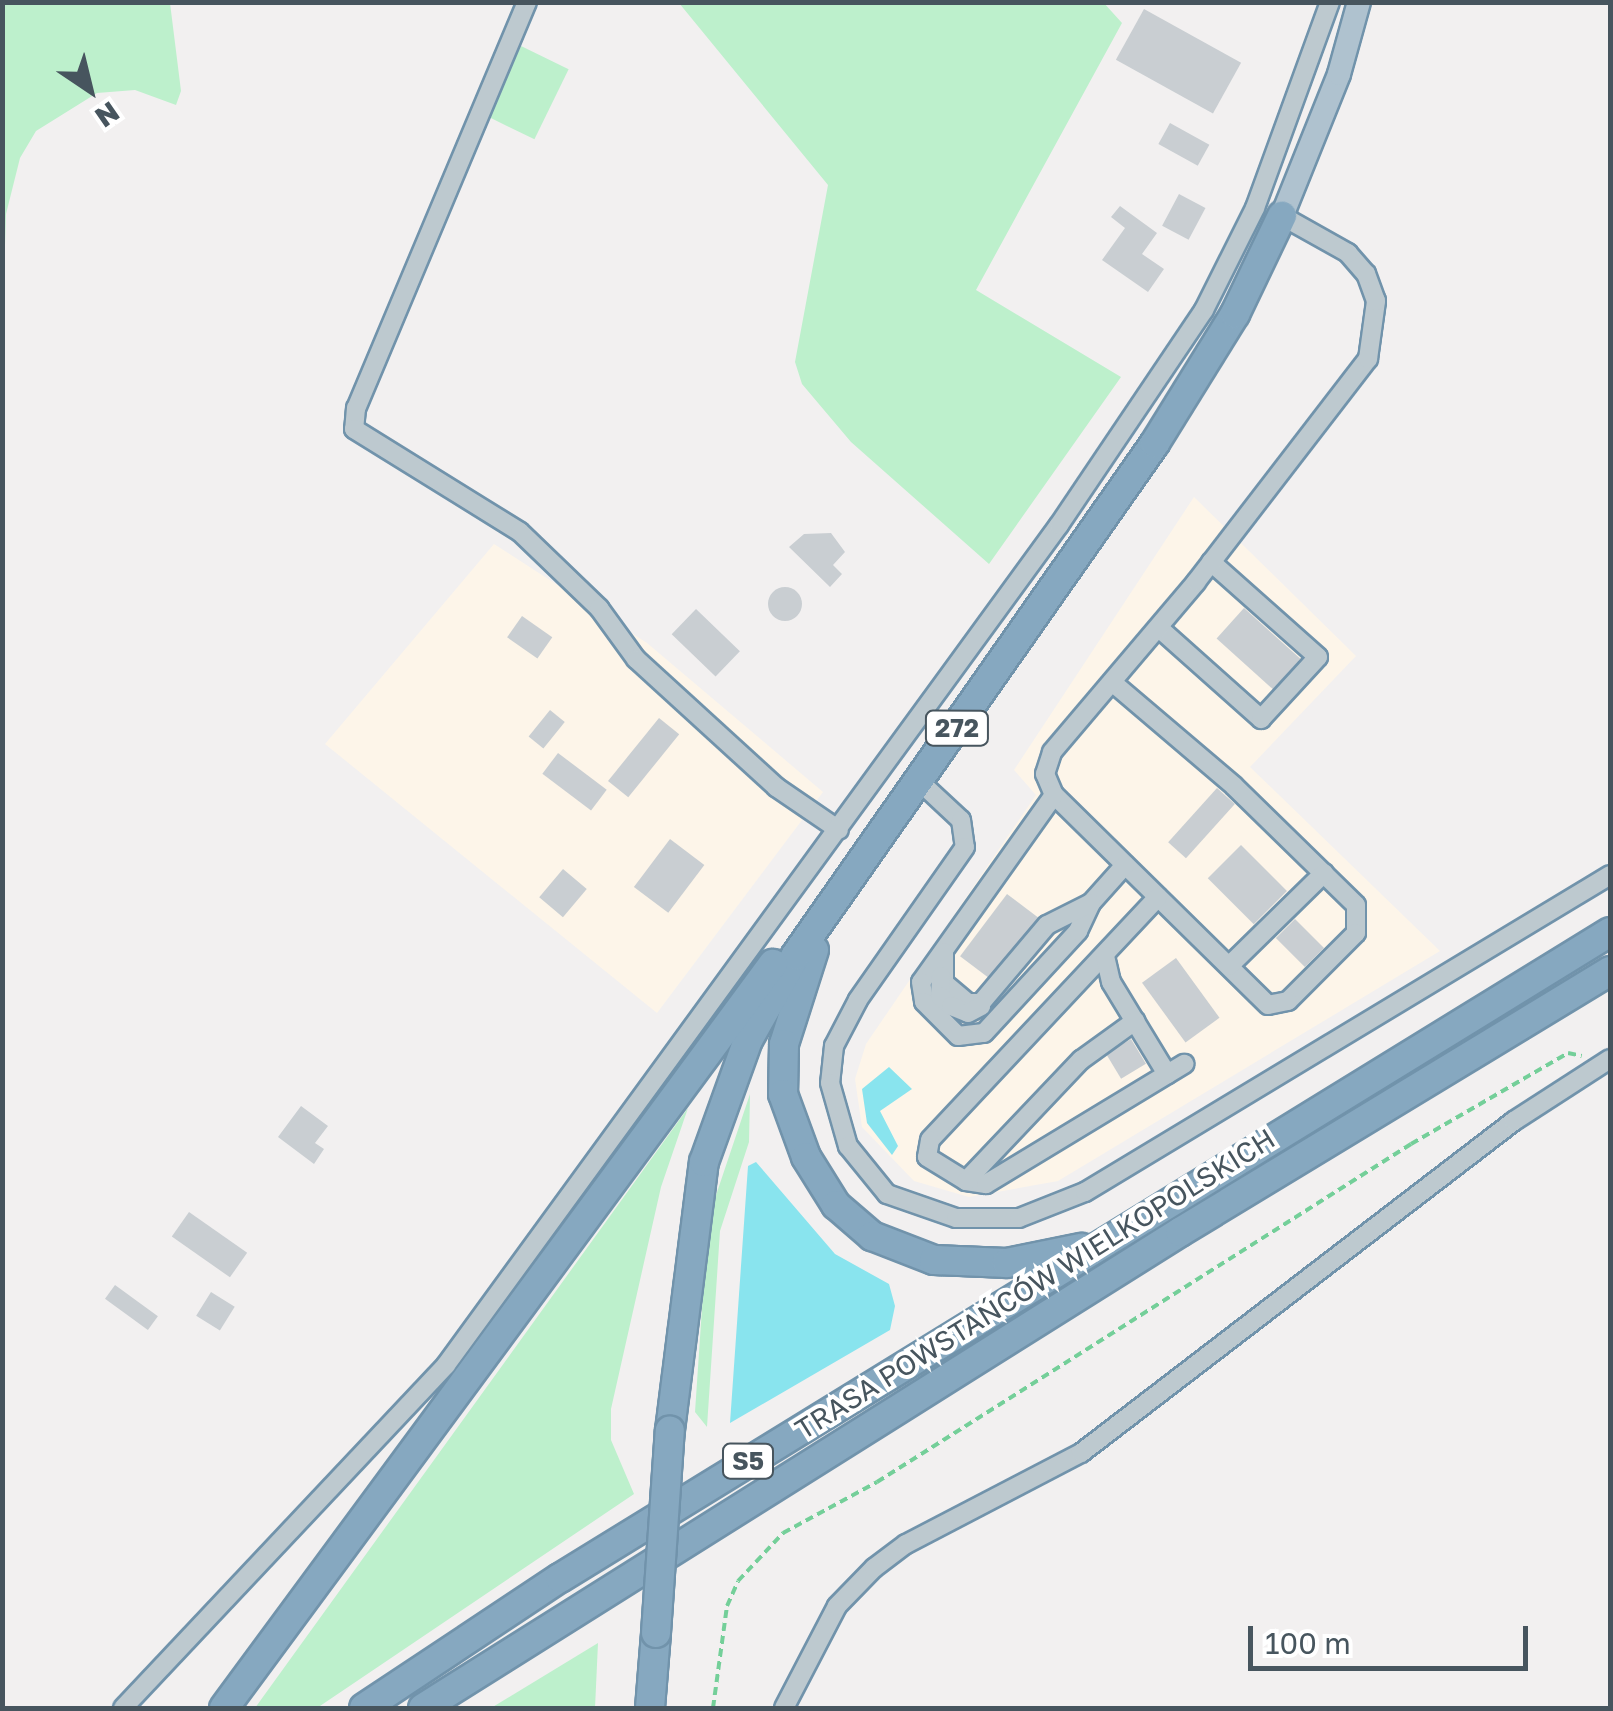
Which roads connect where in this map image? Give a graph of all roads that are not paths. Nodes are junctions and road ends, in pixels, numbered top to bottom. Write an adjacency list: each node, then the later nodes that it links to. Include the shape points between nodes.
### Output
1 (527, 2): 10 (street, via 356,408 354,429 365,442 520,532 599,608 650,672 776,787)
2 (1330, 2): 10 (street, via 1255,208 1188,337)
3 (1359, 2): 4 (main road, 272, via 1339,74)
4 (1282, 216): 5 (street, via 1348,253 1366,274 1376,301 1376,330 1368,359); 8 (highway, 272, via 1235,314 1155,443)
5 (1211, 562): 6 (street); 6 (street, via 1318,657 1262,719)
6 (1159, 628): 7 (street)
7 (1112, 682): 9 (street, via 1052,752 1045,774); 12 (street)
8 (919, 781): 13 (street, via 961,820 965,848 858,1000 834,1046 830,1082 848,1146 887,1194 956,1218 1019,1218 1085,1192); 16 (highway, 272)
9 (1054, 795): 11 (street); 18 (street)
10 (839, 830): 28 (street, via 436,1376)
11 (1125, 864): 14 (street); 15 (street)
12 (1324, 873): 20 (street); 20 (street, via 1356,905 1361,924 1327,964 1278,1006)
13 (1610, 875)
14 (1158, 897): 19 (street); 20 (street)
15 (1091, 903): 18 (street, via 1046,925 992,996 960,1012 940,996); 18 (street, via 1078,931 972,1038 958,1036 921,995 924,974)
16 (828, 911): 27 (highway, via 784,1044 784,1094 790,1124 819,1184 853,1222 901,1251 969,1264 1074,1251); 29 (highway, via 788,945); 32 (highway, bridge, via 748,1040 704,1162 670,1430)
17 (1610, 932): 27 (highway, TRASA POWSTAŃCÓW WIELKOPOLSKICH / S5)
18 (944, 947)
19 (1105, 956): 22 (street); 26 (street, via 930,1140 930,1162)
20 (1228, 966)
21 (1610, 971): 31 (highway, TRASA POWSTAŃCÓW WIELKOPOLSKICH / S5, via 1180,1232)
22 (1135, 1021): 25 (street); 26 (street, via 1081,1060)
23 (1608, 1060): 33 (street, via 1514,1121 1080,1453 906,1544 874,1568 836,1606)
24 (1184, 1064): 25 (street)
25 (1167, 1074): 26 (street, via 995,1180)
26 (966, 1181)
27 (1137, 1222): 30 (highway, TRASA POWSTAŃCÓW WIELKOPOLSKICH / S5, via 545,1587)
28 (123, 1708)
29 (224, 1708)
30 (364, 1708)
31 (423, 1708)
32 (650, 1708)
33 (784, 1708)

